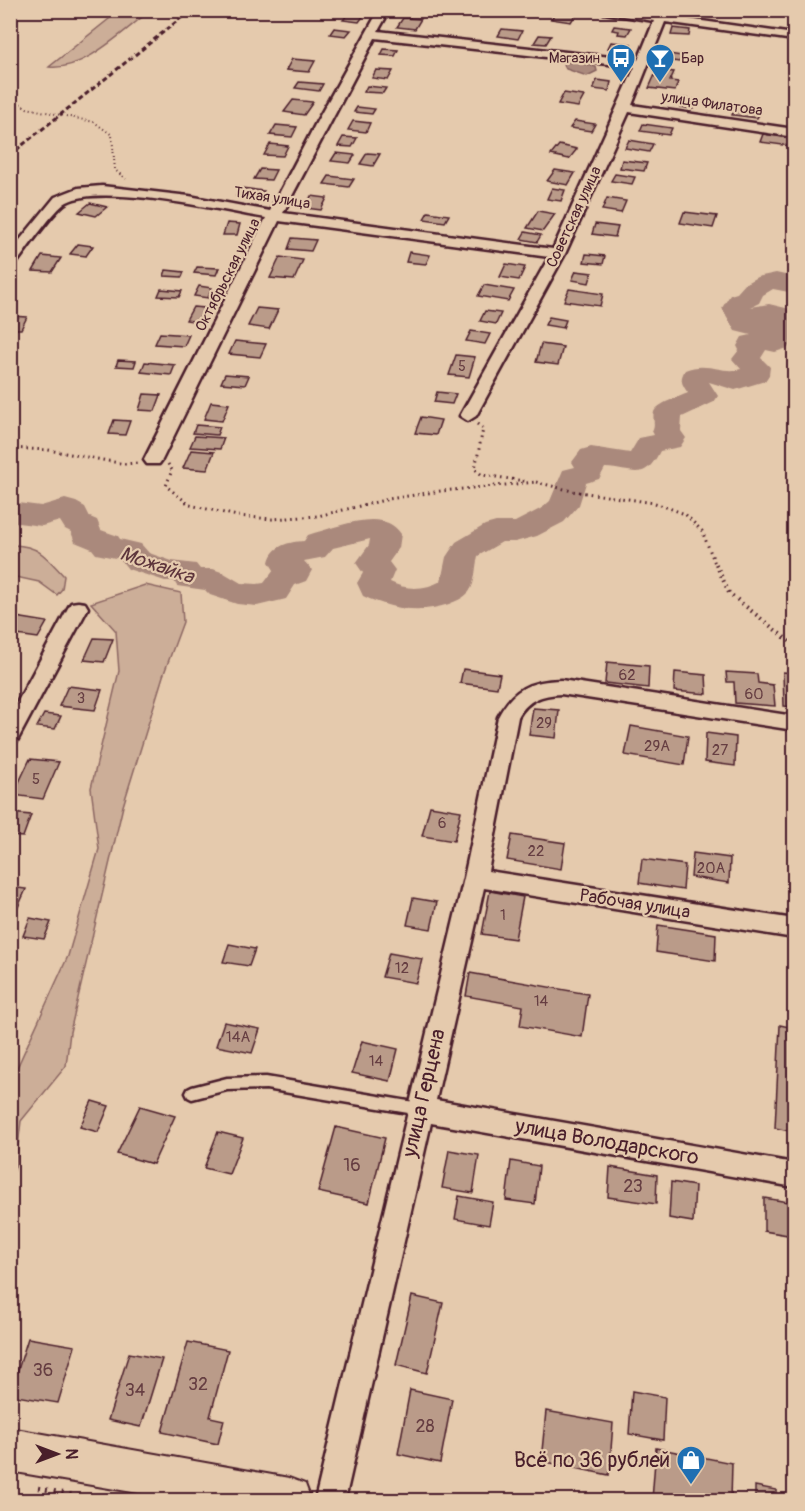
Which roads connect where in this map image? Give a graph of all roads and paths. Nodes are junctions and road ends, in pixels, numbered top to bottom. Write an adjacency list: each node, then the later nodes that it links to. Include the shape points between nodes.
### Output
1 (384, 10): 4 (street, Октябрьская улица)
2 (604, 10): 3 (street)
3 (663, 14): 5 (street); 6 (street, Советская улица)
4 (371, 34): 6 (street); 11 (street, Октябрьская улица)
5 (795, 37)
6 (642, 64): 8 (street, Советская улица)
7 (10, 97): 10 (path, via 27,108 94,122 112,135 115,170)
8 (625, 108): 9 (street, улица Филатова); 12 (street, Советская улица)
9 (795, 133)
10 (145, 195): 11 (street, Тихая улица); 13 (street, Тихая улица, via 102,190 78,192 60,200)
11 (276, 216): 12 (street, Тихая улица); 16 (street, Октябрьская улица)
12 (558, 254): 14 (street, Советская улица)
13 (10, 262)
14 (468, 416): 17 (path, via 483,429 474,469 483,475)
15 (10, 448): 16 (path, via 48,450 125,464)
16 (153, 460): 17 (path, via 166,463 172,470 166,486 190,505 272,519 318,516 441,491)
17 (537, 482): 19 (path, via 668,507 684,514 707,537 722,584 729,593)
18 (78, 608): 21 (street)
19 (795, 645)
20 (795, 723): 22 (street, улица Герцена, via 561,687 542,687 529,693 516,703 508,717)
21 (10, 736)
22 (475, 879): 23 (street, Рабочая улица); 25 (street, улица Герцена)
23 (795, 929)
24 (192, 1093): 25 (lane, via 227,1084 266,1083)
25 (420, 1109): 26 (street, улица Володарского); 31 (street, улица Герцена)
26 (795, 1175)
27 (10, 1449): 30 (main road)
28 (32, 1486): 29 (path)
29 (98, 1500)
30 (289, 1500)
31 (330, 1500)

